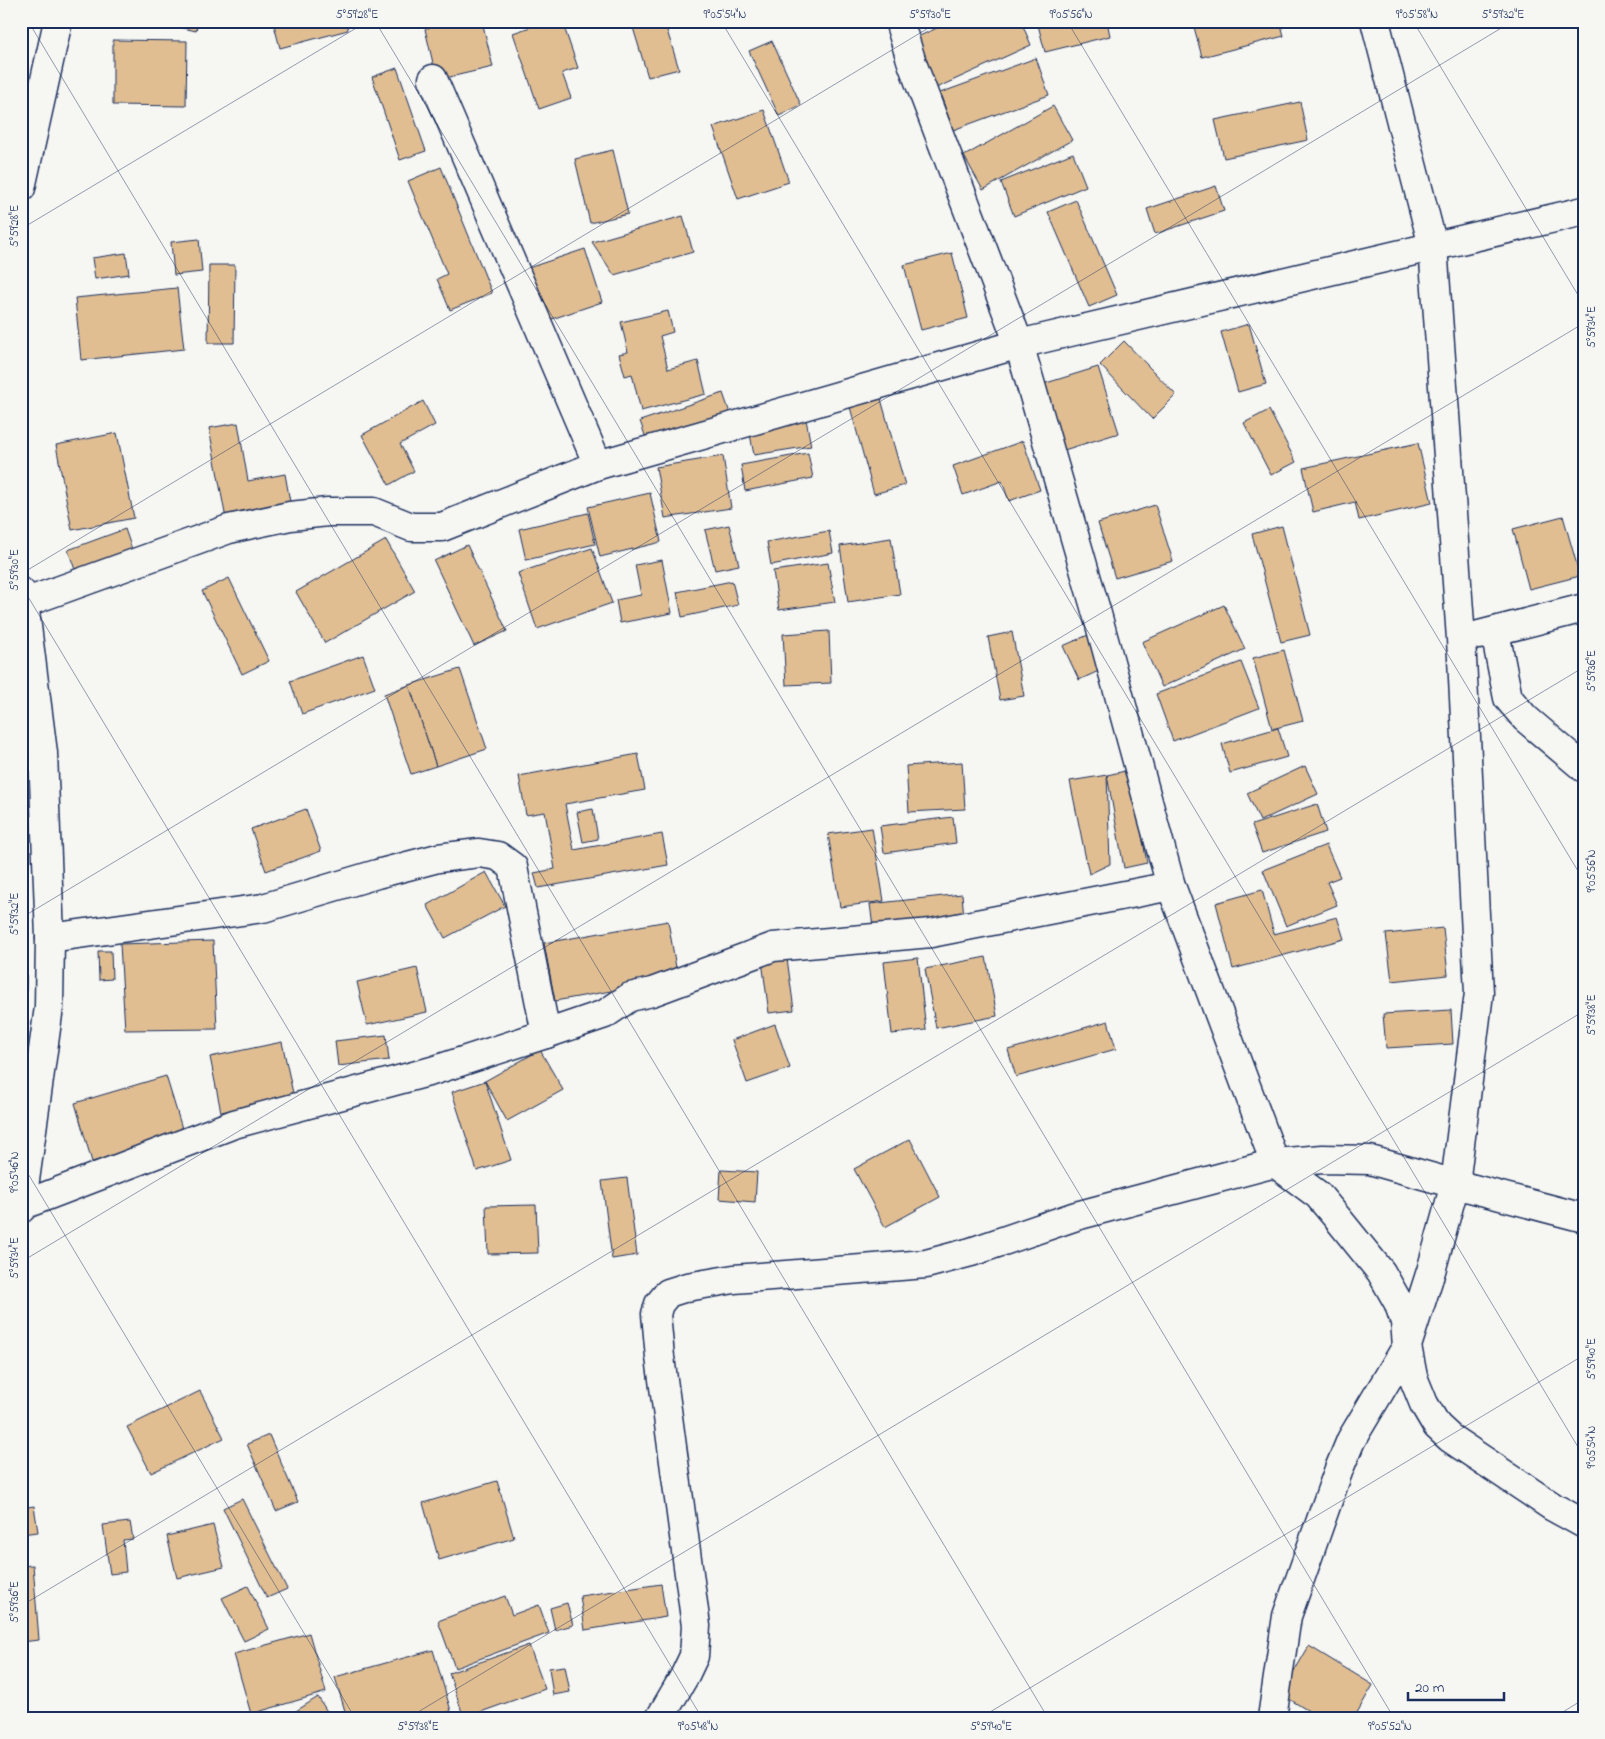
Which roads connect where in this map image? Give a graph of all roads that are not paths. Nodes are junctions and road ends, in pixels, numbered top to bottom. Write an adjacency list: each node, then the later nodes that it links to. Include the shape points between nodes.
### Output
1 (58, 21): 5 (street)
2 (899, 21): 8 (street)
3 (1375, 21): 7 (street)
4 (433, 79): 9 (street)
5 (21, 188)
6 (1584, 212): 7 (street)
7 (1433, 246): 8 (street); 13 (street)
8 (1019, 344): 9 (street); 15 (street)
9 (598, 465): 10 (street, via 442,527 411,527 374,512 290,516 229,530)
10 (23, 598): 16 (street, via 43,753)
11 (1584, 608): 12 (street)
12 (1495, 632): 13 (street); 14 (street, via 1508,698 1525,718)
13 (1461, 639): 19 (street, via 1480,993)
14 (1584, 768)
15 (1171, 886): 17 (street, via 931,933 773,947 652,992 630,997 605,1014); 18 (street)
16 (50, 938): 17 (street, via 263,908 438,858 479,853 498,856 513,867); 20 (street, via 49,1007)
17 (546, 1034): 20 (street, via 432,1071 234,1124)
18 (1275, 1163): 19 (street, via 1322,1159 1370,1160); 22 (street, via 1318,1195 1381,1272 1398,1302 1405,1322); 24 (street, via 1076,1216 926,1264 734,1279 668,1293 656,1314 696,1626 694,1656)
19 (1455, 1184): 21 (street); 22 (street)
20 (22, 1207)
21 (1584, 1218)
22 (1407, 1346): 23 (street, via 1413,1377 1437,1426 1553,1507); 25 (street, via 1351,1440 1339,1469 1287,1616)
23 (1584, 1524)
24 (660, 1718)
25 (1272, 1718)

